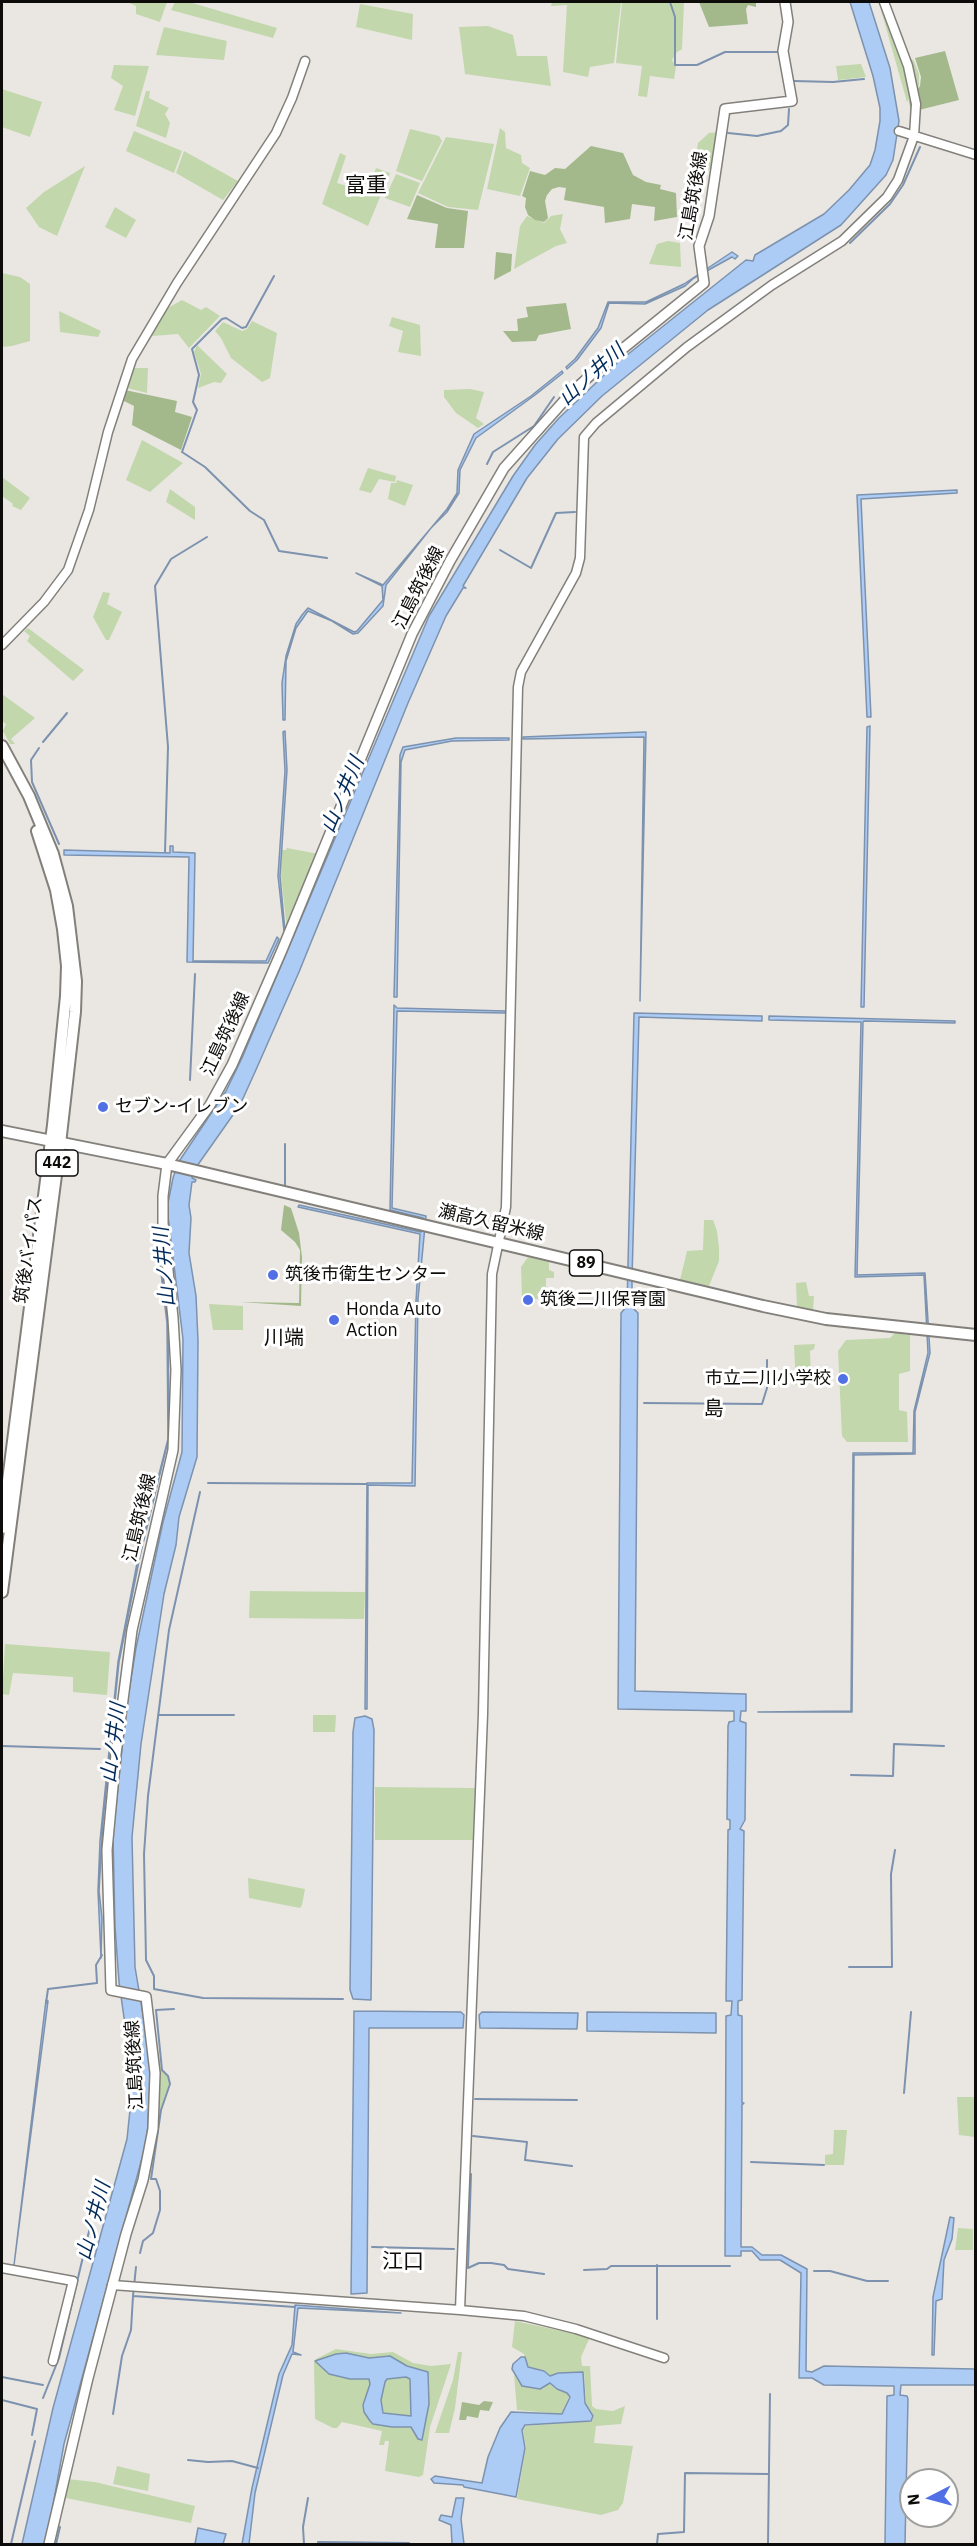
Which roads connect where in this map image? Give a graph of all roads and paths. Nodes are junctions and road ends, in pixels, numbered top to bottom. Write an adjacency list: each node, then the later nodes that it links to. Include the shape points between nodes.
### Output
1 (785, 2): 12 (main road, 江島筑後線, via 788,22 783,51 792,101 725,109 709,216 699,246 704,283 571,393 504,468 412,634 232,1065)
2 (885, 2): 5 (street, via 908,66 916,104)
3 (305, 61): 7 (street, via 276,133 132,359 68,570 44,602)
4 (899, 131): 5 (street)
5 (914, 136): 6 (street); 13 (street, via 898,180 865,221 842,241 772,285 687,347 584,437 580,558 576,573 521,672 518,687 506,1207)
6 (975, 155)
7 (2, 645)
8 (2, 746): 11 (main road, 筑後バイパス / 442, via 29,795 53,854 72,936 75,1012)
9 (2, 760): 11 (main road, 筑後バイパス / 442, via 36,830 56,890 63,929 66,996)
10 (2, 1131): 11 (main road, 瀬高久留米線 / 89)
11 (55, 1143): 12 (main road, 瀬高久留米線 / 89); 15 (main road, 筑後バイパス / 442); 16 (main road, 筑後バイパス / 442)
12 (172, 1166): 13 (main road, 瀬高久留米線 / 89); 18 (main road, 江島筑後線, via 163,1196 163,1223 176,1370 174,1441 132,1630 107,1850 111,1990 146,1997 155,2073 153,2128 143,2180)
13 (498, 1242): 14 (main road, 瀬高久留米線 / 89, via 815,1317); 19 (street, via 492,1274 483,1714)
14 (975, 1335)
15 (2, 1528)
16 (2, 1592)
17 (2, 2268): 21 (street, via 73,2281)
18 (112, 2285): 19 (street); 22 (main road, 江島筑後線)
19 (460, 2310): 20 (street, via 524,2316)
20 (664, 2358)
21 (53, 2361)
22 (48, 2544)

